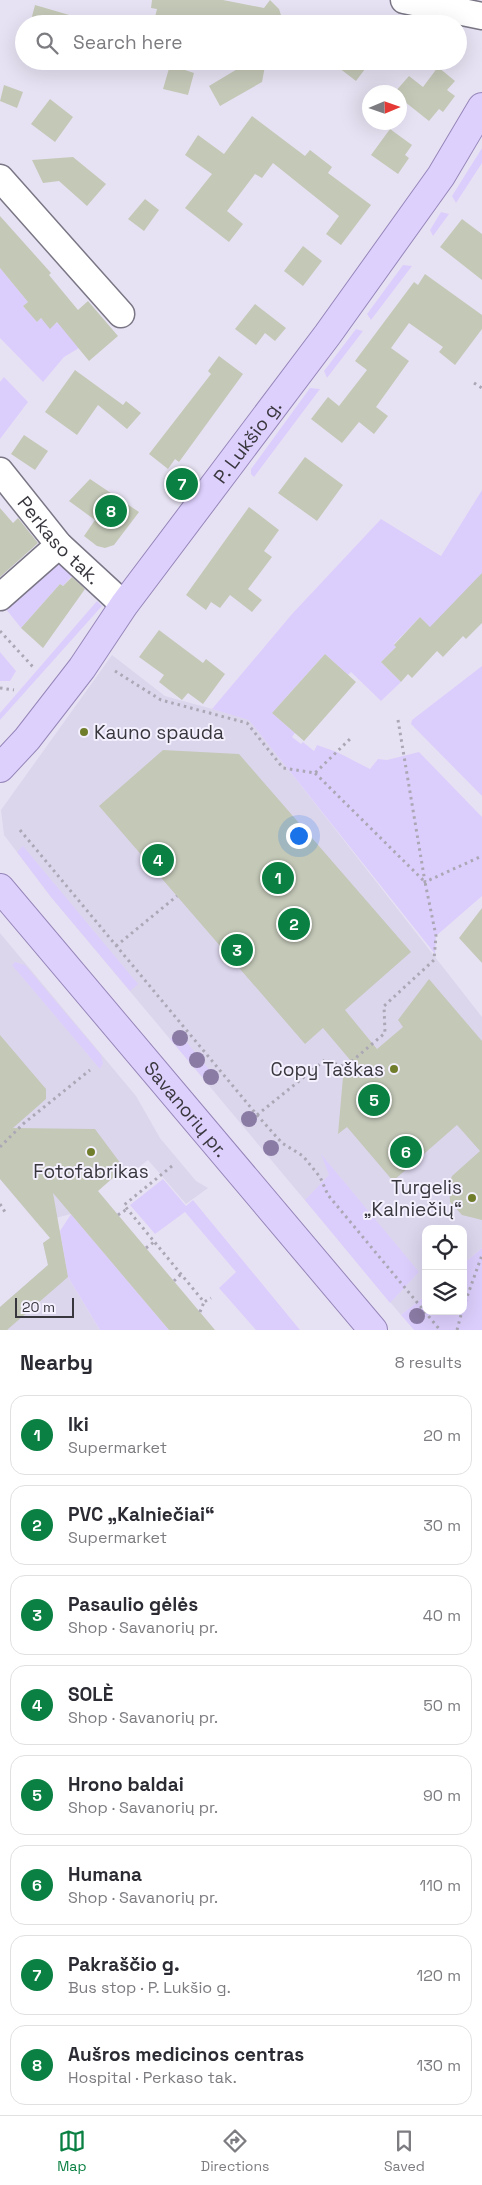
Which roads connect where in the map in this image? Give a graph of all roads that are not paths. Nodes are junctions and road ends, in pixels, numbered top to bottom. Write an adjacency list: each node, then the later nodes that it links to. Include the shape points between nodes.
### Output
1 (404, 0): 2 (street)
2 (482, 16)
3 (482, 107): 9 (main road, P. Lukšio g., via 442,176 340,318)
4 (0, 178): 5 (street)
5 (120, 314)
6 (0, 471): 7 (street, Perkaso tak.)
7 (59, 545): 8 (street); 9 (street, Perkaso tak.)
8 (0, 597)
9 (124, 605): 10 (main road, P. Lukšio g., via 82,668)
10 (0, 768)
11 (0, 888): 12 (main road, Savanorių pr.)
12 (373, 1330)

